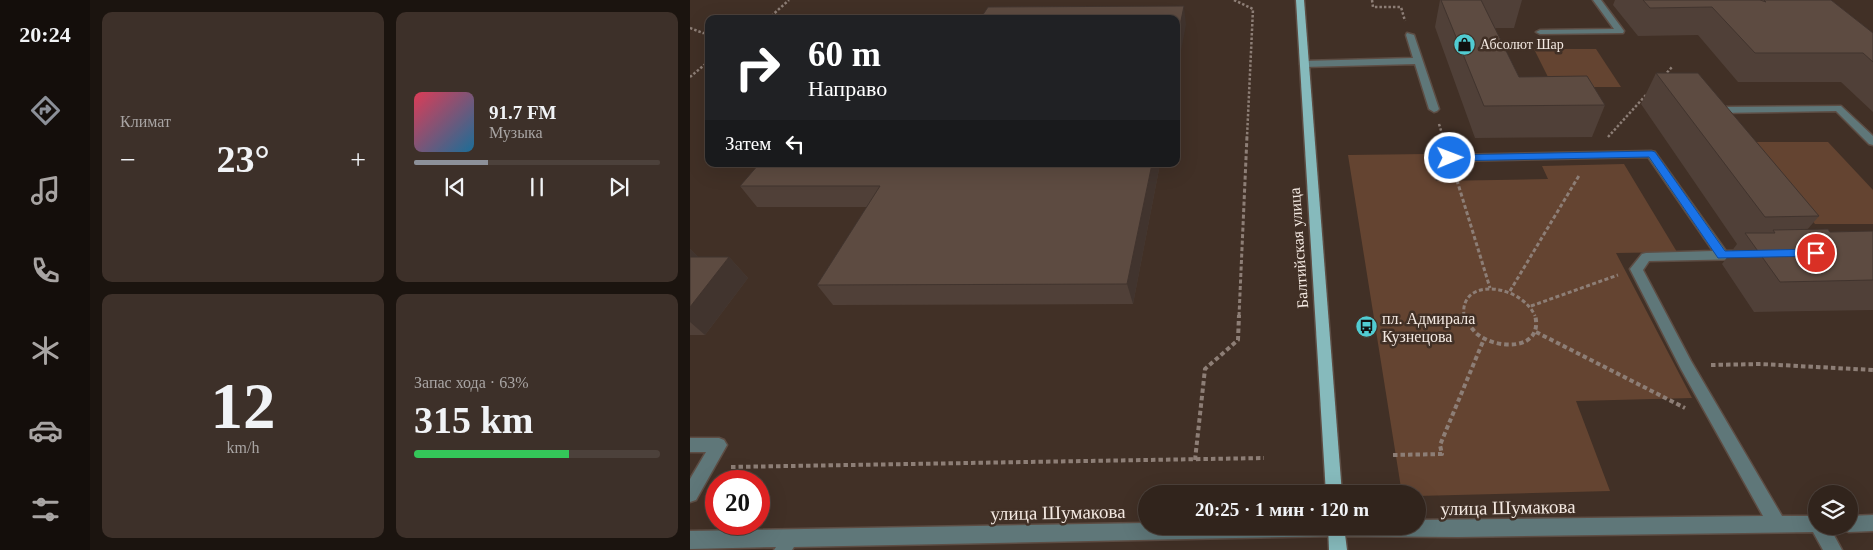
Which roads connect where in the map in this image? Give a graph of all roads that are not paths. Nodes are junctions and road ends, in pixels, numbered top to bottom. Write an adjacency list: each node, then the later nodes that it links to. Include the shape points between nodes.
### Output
1 (1300, 0): 6 (main road, Балтийская улица)
2 (1597, 0): 3 (street, via 1620,31)
3 (1540, 32)
4 (1410, 35): 5 (street)
5 (1418, 61): 6 (street); 8 (street)
6 (1304, 64): 14 (main road, Балтийская улица)
7 (1707, 96): 9 (street, via 1718,110 1838,108)
8 (1434, 109)
9 (1873, 142)
10 (1450, 158): 12 (street, via 1652,154)
11 (1760, 254): 12 (street)
12 (1722, 255): 17 (street, via 1646,257 1636,269 1686,365)
13 (690, 445): 15 (street, via 719,445)
14 (1333, 485)
15 (690, 494)
16 (1873, 523): 18 (street)
17 (1777, 524): 19 (street, улица Шумакова); 20 (street, улица Шумакова)
18 (1858, 524)
19 (1808, 525)
20 (1426, 528)
21 (1138, 533): 25 (street, улица Шумакова)
22 (1337, 535): 26 (main road)
23 (1824, 535): 27 (street)
24 (690, 540): 25 (street, улица Шумакова)
25 (786, 544)
26 (1338, 550)
27 (1833, 550)

